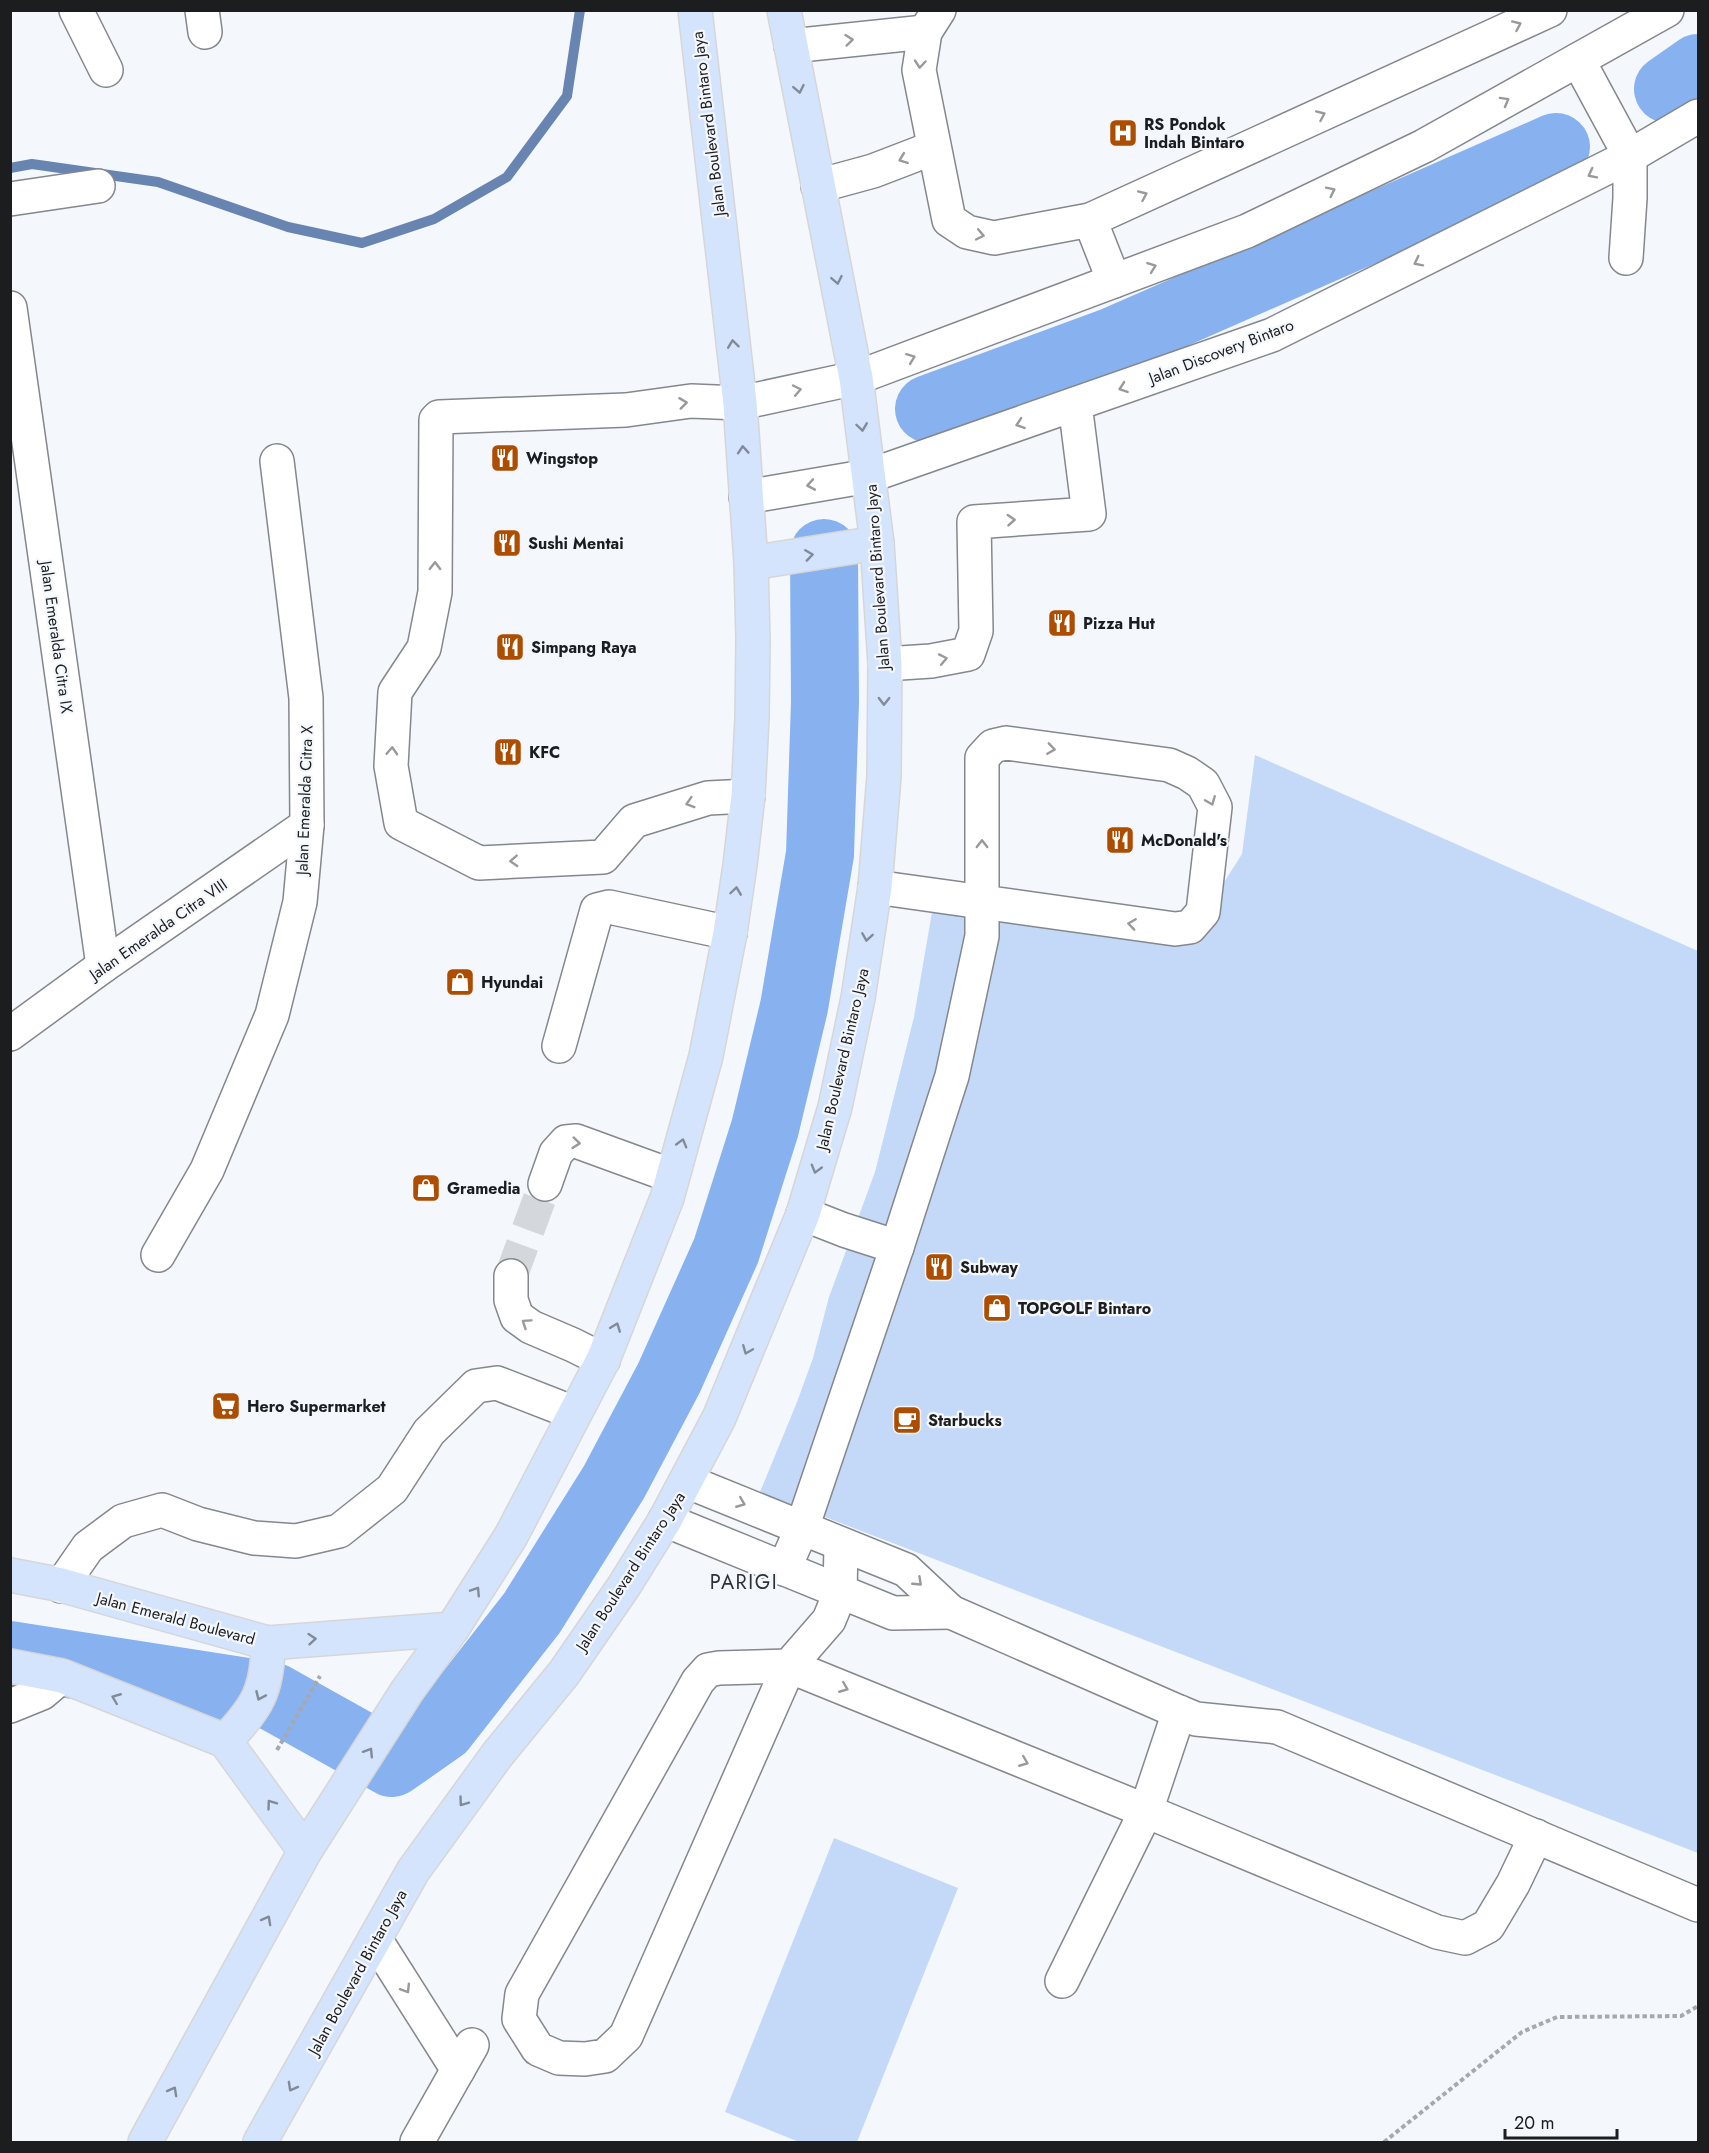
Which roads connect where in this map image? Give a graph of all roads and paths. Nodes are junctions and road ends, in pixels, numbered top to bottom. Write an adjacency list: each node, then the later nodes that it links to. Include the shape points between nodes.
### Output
1 (76, 10): 9 (street)
2 (695, 10): 21 (main road, Jalan Boulevard Bintaro Jaya, one-way to 2)
3 (784, 10): 7 (main road, Jalan Boulevard Bintaro Jaya)
4 (1550, 10): 16 (street, one-way to 4)
5 (1667, 10): 8 (street)
6 (932, 21): 7 (street, one-way to 6); 11 (street, one-way to 11, via 919,70)
7 (791, 46): 14 (main road, Jalan Boulevard Bintaro Jaya, one-way to 14)
8 (1578, 60): 12 (street); 18 (street, one-way to 8, via 1257,226 1424,146)
9 (106, 70)
10 (1698, 116): 12 (street, Jalan Discovery Bintaro)
11 (933, 148): 14 (street, one-way to 14, via 873,171); 16 (street, one-way to 16, via 949,220 967,232 994,238)
12 (1629, 156): 17 (street); 22 (street, Jalan Discovery Bintaro, one-way to 22, via 1272,335)
13 (98, 186): 15 (street)
14 (818, 186): 20 (main road, Jalan Boulevard Bintaro Jaya, one-way to 20)
15 (10, 199)
16 (1090, 220): 18 (street)
17 (1626, 258)
18 (1114, 281): 20 (street, one-way to 18)
19 (10, 308): 34 (street, Jalan Emeralda Citra IX)
20 (856, 378): 21 (street, one-way to 20); 24 (main road, Jalan Boulevard Bintaro Jaya, one-way to 24)
21 (740, 403): 25 (main road, Jalan Boulevard Bintaro Jaya, one-way to 21); 29 (street, one-way to 21, via 708,798 634,821 603,856 479,863 401,823 391,766 394,692 424,648 435,592 436,420 626,410 691,401)
22 (1075, 405): 24 (street, Jalan Discovery Bintaro, one-way to 24); 28 (street, one-way to 22, via 968,654 976,631 974,522 1089,514)
23 (277, 461): 30 (street, Jalan Emeralda Citra X, via 306,698)
24 (869, 476): 25 (street, Jalan Discovery Bintaro, one-way to 25); 26 (main road, Jalan Boulevard Bintaro Jaya)
25 (746, 496): 27 (main road, Jalan Boulevard Bintaro Jaya)
26 (877, 543): 27 (main road, one-way to 26); 28 (main road, Jalan Boulevard Bintaro Jaya)
27 (751, 562): 29 (main road, Jalan Boulevard Bintaro Jaya, via 753,707)
28 (885, 664): 31 (main road, Jalan Boulevard Bintaro Jaya, one-way to 31, via 884,776)
29 (748, 796): 33 (main road, Jalan Boulevard Bintaro Jaya, one-way to 29)
30 (307, 825): 34 (street, Jalan Emeralda Citra VIII); 41 (street, Jalan Emeralda Citra X, via 300,902 272,1015 207,1170)
31 (875, 888): 32 (street); 39 (main road, Jalan Boulevard Bintaro Jaya, one-way to 39, via 858,998 837,1096)
32 (982, 903): 32 (street, one-way to 32, via 982,758 993,746 1006,743 1169,765 1203,784 1215,807 1203,912 1190,927 1175,929); 40 (street, via 982,936 951,1076)
33 (730, 933): 36 (street, via 609,907 597,910); 37 (main road, Jalan Boulevard Bintaro Jaya, one-way to 33, via 706,1056)
34 (104, 966): 35 (street, Jalan Emeralda Citra VIII)
35 (10, 1034)
36 (559, 1046)
37 (672, 1176): 38 (street, one-way to 37, via 556,1153 566,1142 576,1140); 43 (main road, Jalan Boulevard Bintaro Jaya, one-way to 37, via 667,1198)
38 (545, 1184)
39 (803, 1214): 40 (street); 45 (main road, Jalan Boulevard Bintaro Jaya, one-way to 45, via 719,1418)
40 (897, 1247): 46 (street)
41 (158, 1254)
42 (511, 1276): 43 (street, one-way to 42, via 517,1317 511,1300)
43 (603, 1360): 44 (main road, Jalan Boulevard Bintaro Jaya)
44 (574, 1413): 51 (street, via 497,1383 476,1386 429,1432 392,1489 339,1531 296,1541 254,1538 162,1510 123,1521 97,1540); 54 (main road, Jalan Boulevard Bintaro Jaya, one-way to 44, via 511,1536)
45 (686, 1481): 46 (street, one-way to 46); 47 (main road, Jalan Boulevard Bintaro Jaya)
46 (807, 1513): 48 (street); 49 (street)
47 (665, 1520): 49 (street); 68 (main road, Jalan Boulevard Bintaro Jaya, one-way to 68, via 564,1672 497,1755 413,1871)
48 (841, 1545): 52 (street); 53 (street, one-way to 53, via 906,1570)
49 (784, 1569): 52 (street)
50 (10, 1575): 51 (main road, Jalan Emerald Boulevard)
51 (61, 1586): 55 (main road, Jalan Emerald Boulevard)
52 (840, 1593): 53 (street, via 893,1613); 57 (street, via 829,1620)
53 (951, 1612): 61 (street)
54 (452, 1629): 55 (main road, Jalan Emerald Boulevard, one-way to 54); 66 (main road, Jalan Boulevard Bintaro Jaya, one-way to 54, via 407,1691)
55 (268, 1652): 62 (main road, one-way to 62, via 265,1684 255,1707)
56 (10, 1666): 58 (main road)
57 (789, 1666): 57 (street, via 626,2036 605,2056 585,2059 559,2058 538,2049 519,2019 522,1994 698,1681 708,1670); 64 (street, one-way to 64)
58 (62, 1676): 60 (street, via 42,1693); 62 (main road, one-way to 58)
59 (318, 1678): 63 (path)
60 (10, 1706)
61 (1179, 1712): 64 (street); 65 (street, via 1196,1719 1277,1727)
62 (232, 1734): 66 (main road, one-way to 62)
63 (281, 1742)
64 (1146, 1811): 65 (street, via 1437,1932 1465,1938 1488,1926); 69 (street)
65 (1536, 1836): 67 (street)
66 (305, 1851): 71 (main road, Jalan Boulevard Bintaro Jaya, one-way to 66)
67 (1698, 1905)
68 (375, 1939): 72 (main road, Jalan Boulevard Bintaro Jaya, one-way to 72); 73 (street, one-way to 73, via 465,2057)
69 (1062, 1981)
70 (1698, 2006): 74 (path, via 1681,2016 1557,2017 1522,2032)
71 (145, 2142)
72 (260, 2142)
73 (417, 2142)
74 (1384, 2142)

